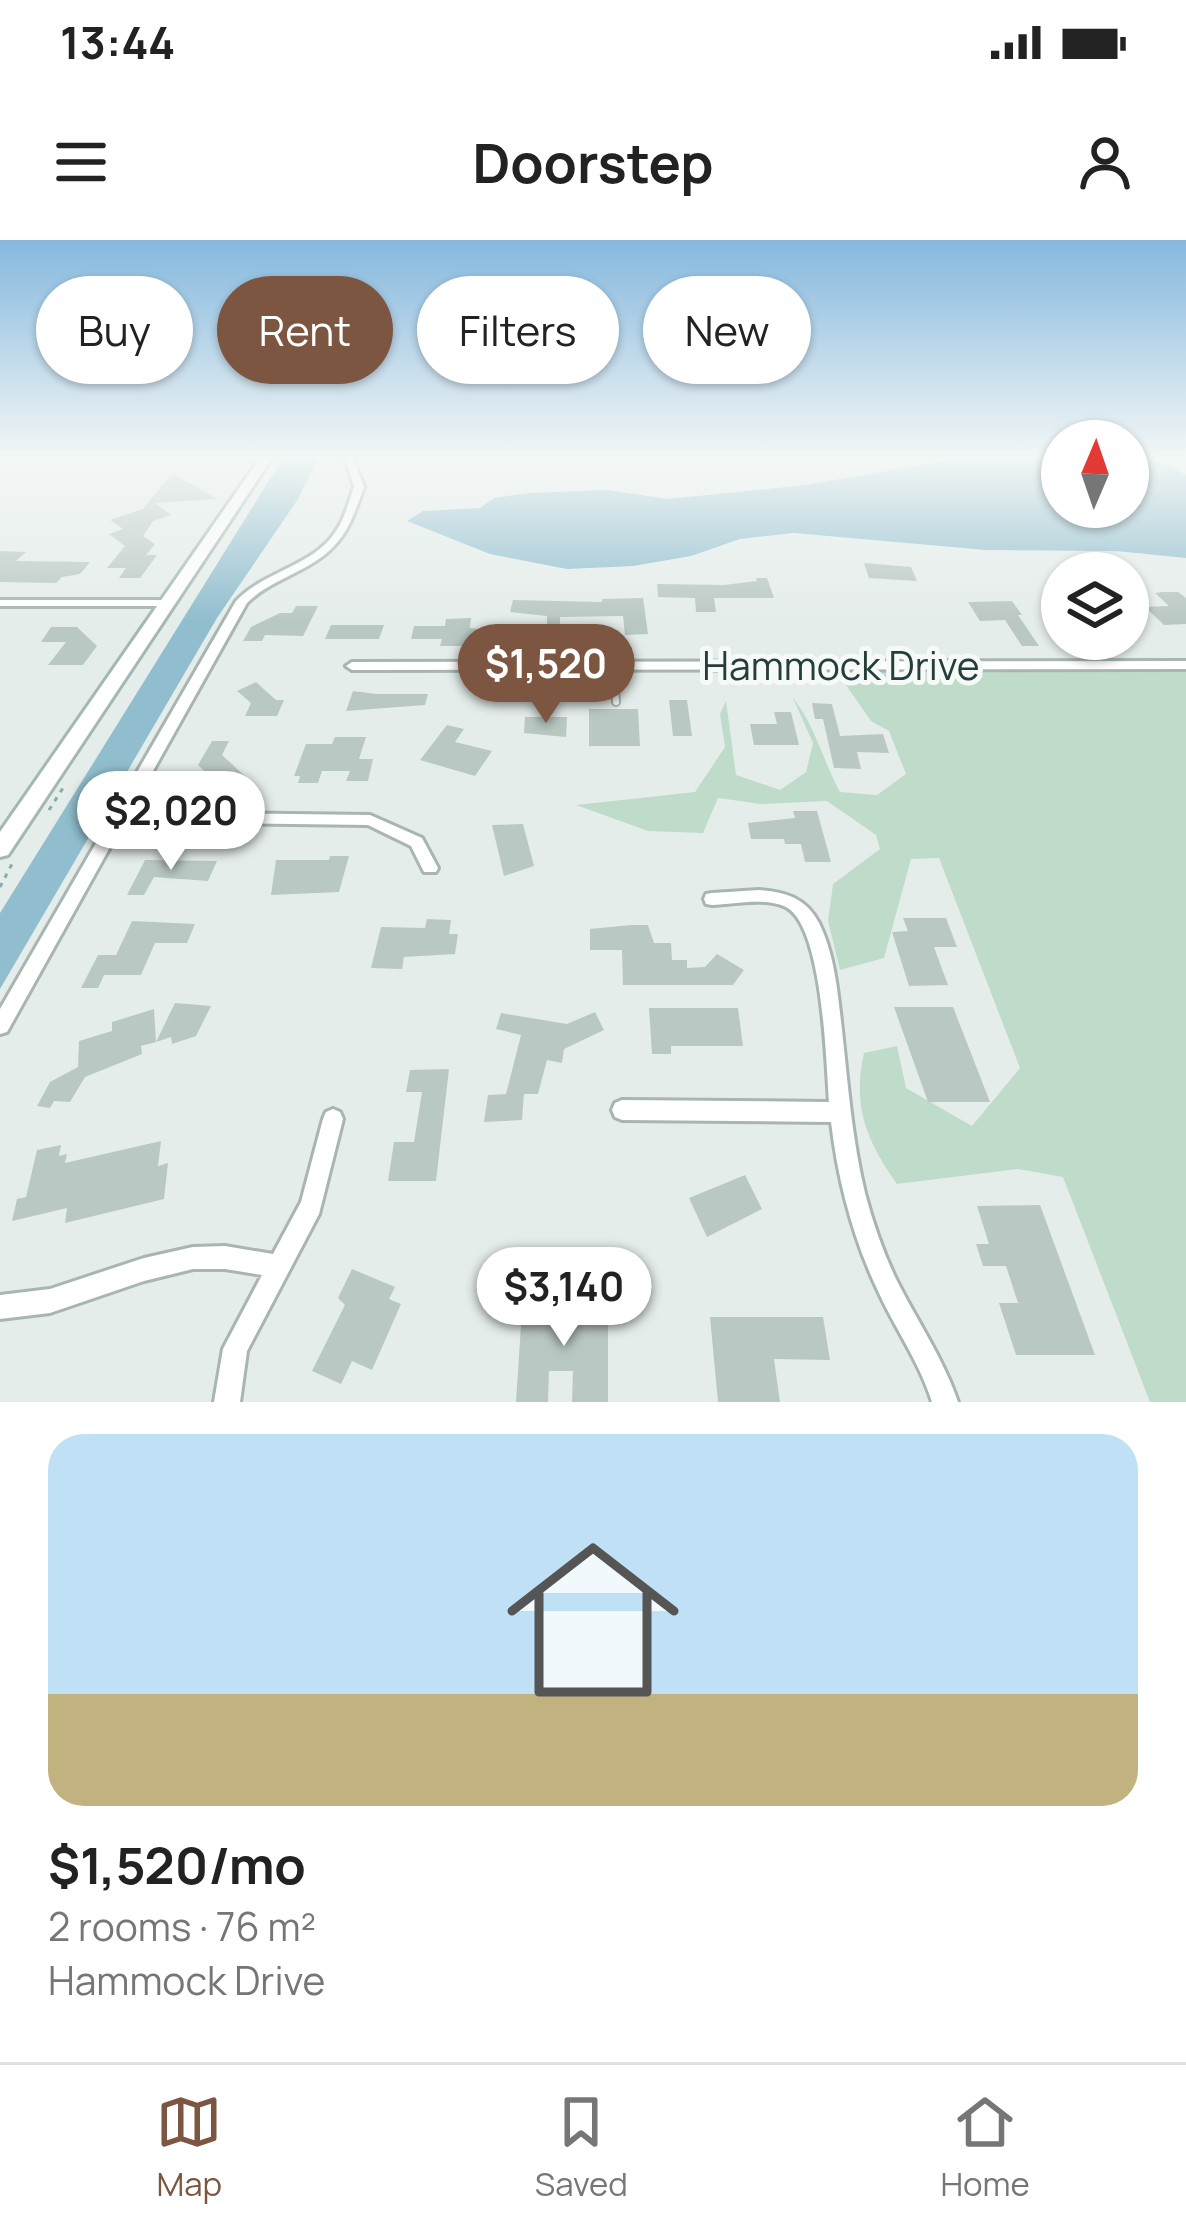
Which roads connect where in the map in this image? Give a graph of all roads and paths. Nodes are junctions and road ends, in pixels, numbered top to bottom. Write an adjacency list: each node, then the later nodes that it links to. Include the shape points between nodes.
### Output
1 (229, 512): 4 (main road)
2 (348, 512): 9 (street, via 320,553 245,598)
3 (0, 603): 4 (street)
4 (167, 603): 10 (main road)
5 (1186, 665): 7 (street, Hammock Drive)
6 (352, 666): 7 (street, Hammock Drive)
7 (613, 666): 8 (lane)
8 (616, 702)
9 (118, 817): 11 (street, via 370,820 417,842); 13 (street)
10 (0, 849)
11 (430, 868)
12 (712, 899): 15 (street, via 776,899 801,909 832,1016)
13 (0, 1026)
14 (622, 1111): 15 (street)
15 (840, 1112): 20 (street, via 861,1220)
16 (333, 1119): 17 (street, via 311,1206)
17 (278, 1266): 18 (street, via 191,1258 75,1296); 19 (street, via 235,1349)
18 (0, 1307)
19 (226, 1402)
20 (945, 1402)

